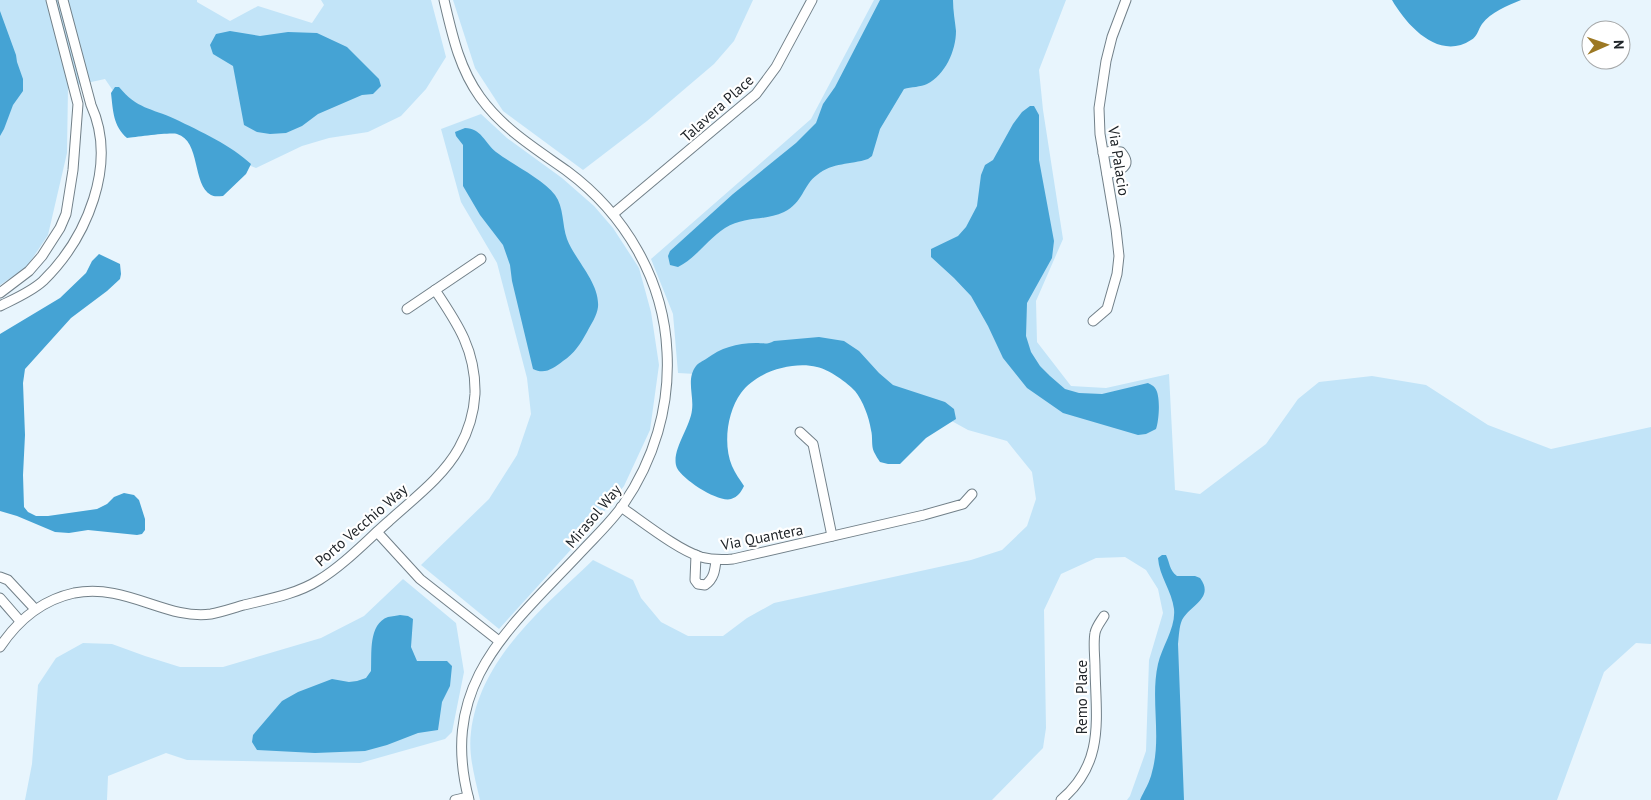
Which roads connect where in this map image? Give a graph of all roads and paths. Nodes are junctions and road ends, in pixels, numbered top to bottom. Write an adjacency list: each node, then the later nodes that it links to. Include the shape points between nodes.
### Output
1 (51, 0): 11 (street, via 78,104 66,214 52,243 30,271)
2 (63, 0): 12 (street, via 91,105 98,120 101,151 98,180 92,207 67,253 42,282)
3 (444, 0): 8 (street, Mirasol Way, via 457,53 480,97 503,123 584,185)
4 (812, 0): 8 (street, Talavera Place, via 776,67 756,94)
5 (1126, 0): 6 (street, Via Palacio, via 1112,37 1102,83 1099,108)
6 (1103, 153): 7 (street, Via Palacio); 7 (street, via 1121,152 1125,159 1122,170)
7 (1107, 174): 14 (street, Via Palacio, via 1119,256 1107,309)
8 (613, 214): 17 (street, Mirasol Way, via 637,248 652,282 662,314 667,351 666,392 659,429 646,464)
9 (481, 259): 10 (street)
10 (435, 290): 13 (street); 18 (street, Porto Vecchio Way, via 457,323 470,351 475,382 471,416 465,436 439,476)
11 (0, 292)
12 (0, 306)
13 (407, 309)
14 (1094, 322)
15 (800, 432): 19 (street, via 813,444)
16 (972, 494): 19 (street, Via Quantera, via 963,504)
17 (621, 507): 20 (street, Via Quantera); 27 (street, Mirasol Way)
18 (377, 532): 24 (street, Porto Vecchio Way, via 340,565 301,589 212,614 185,614 124,594 92,590 55,599); 27 (street, via 420,579)
19 (832, 536): 21 (street, Via Quantera)
20 (696, 555): 21 (street, Via Quantera); 21 (street, via 695,580 698,584 710,582)
21 (716, 560)
22 (0, 577): 24 (street, via 8,580)
23 (0, 598): 26 (street)
24 (35, 609): 26 (street, Porto Vecchio Way)
25 (1104, 616): 31 (street, Remo Place, via 1095,632 1096,734 1093,755 1084,773)
26 (20, 621): 28 (street, Porto Vecchio Way)
27 (499, 641): 29 (street, Mirasol Way, via 478,676 464,721 462,767)
28 (0, 647)
29 (468, 798): 30 (street)
30 (456, 800)
31 (1061, 800)

